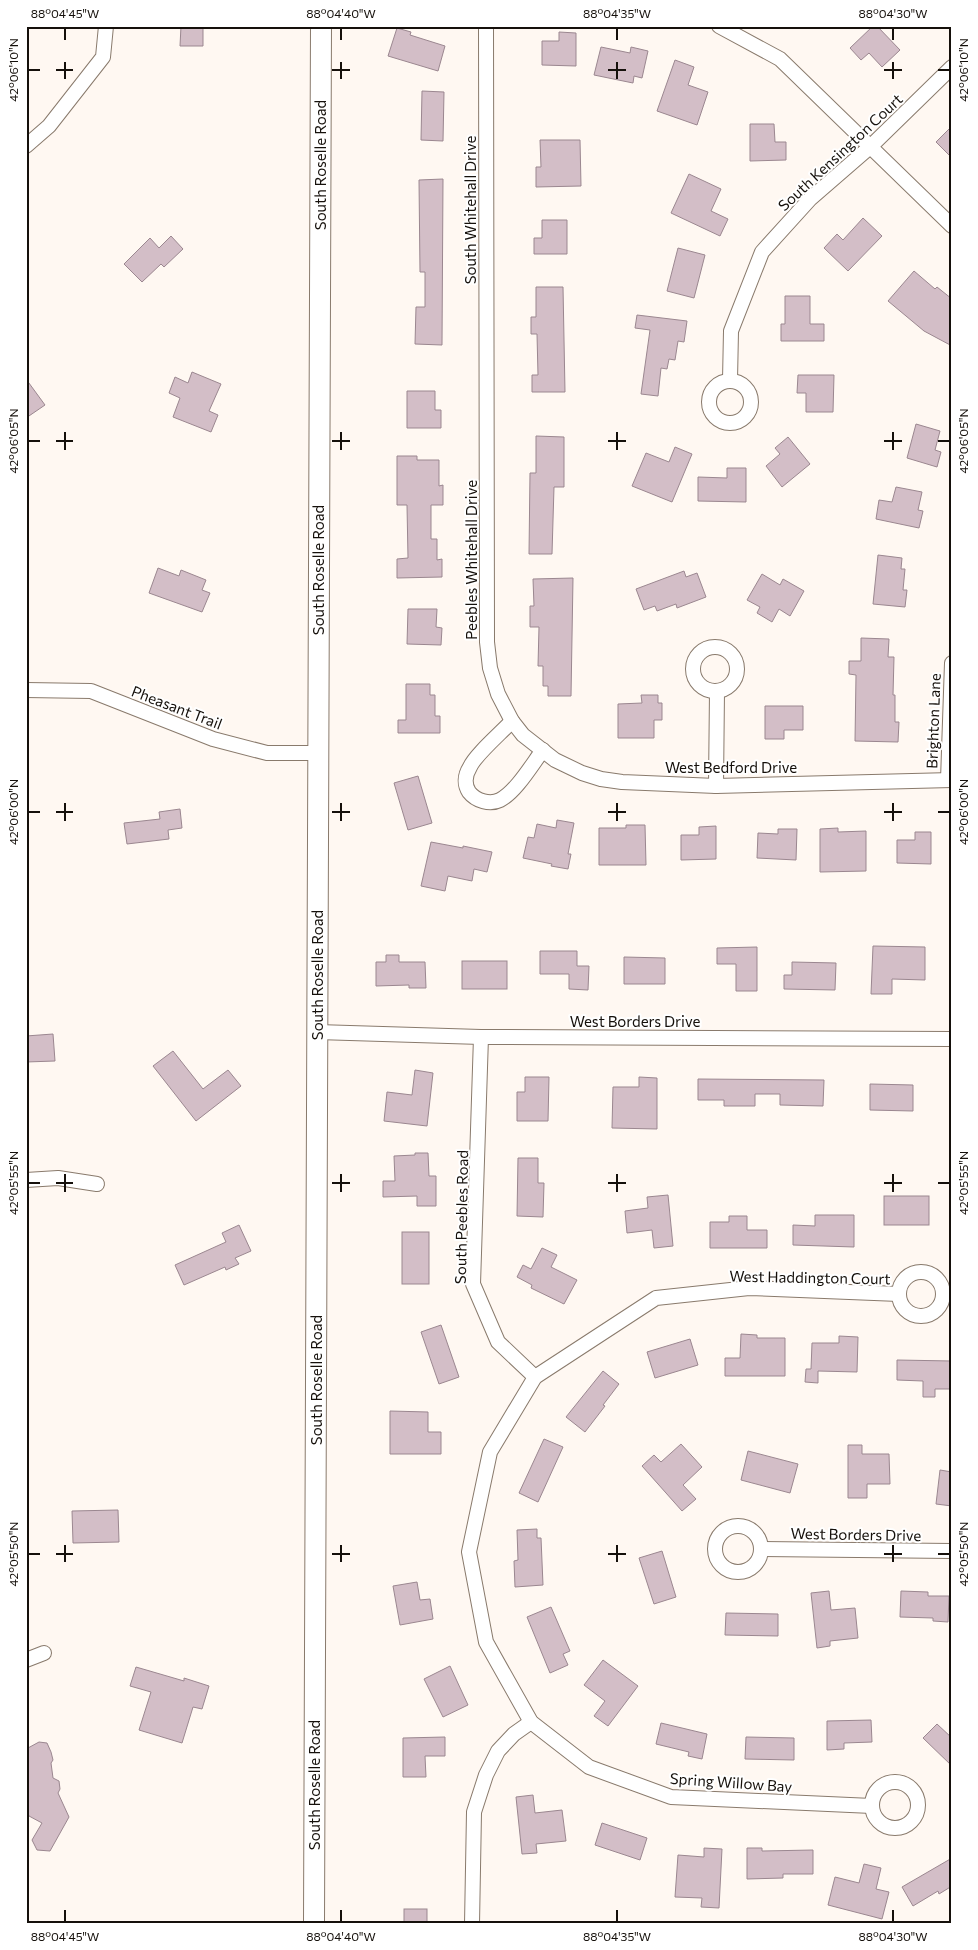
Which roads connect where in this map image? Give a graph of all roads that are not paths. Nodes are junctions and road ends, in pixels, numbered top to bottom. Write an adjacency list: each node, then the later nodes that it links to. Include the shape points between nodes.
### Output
1 (106, 26): 6 (street, via 103,58 49,126)
2 (321, 26): 17 (main road, South Roselle Road)
3 (486, 26): 10 (street, South Whitehall Drive)
4 (719, 26): 7 (street, via 780,59)
5 (952, 67): 7 (street, South Kensington Court)
6 (26, 146)
7 (870, 147): 8 (street); 9 (street, South Kensington Court, via 810,199 762,252 731,331)
8 (952, 226)
9 (730, 380)
10 (487, 394): 14 (street, Peebles Whitehall Drive, via 487,642 498,694)
11 (952, 663): 18 (street, Brighton Lane)
12 (26, 690): 17 (street, Pheasant Trail, via 90,691 213,739 267,753)
13 (717, 691): 19 (street)
14 (512, 722): 15 (street, Peebles Whitehall Drive); 16 (street, via 470,765 466,787 473,797 482,802 500,800)
15 (523, 735): 16 (street, West Bedford Drive)
16 (543, 750): 19 (street, West Bedford Drive, via 555,760 601,779)
17 (317, 753): 20 (main road, South Roselle Road)
18 (950, 780): 19 (street, West Bedford Drive)
19 (716, 786)
20 (317, 1032): 21 (street, West Borders Drive); 33 (main road, South Roselle Road)
21 (481, 1036): 22 (street, West Borders Drive); 26 (street, South Peebles Road, via 473,1284 498,1342)
22 (952, 1039)
23 (26, 1180): 24 (street, via 58,1178)
24 (97, 1184)
25 (899, 1294): 26 (street, West Haddington Court, via 749,1288 656,1298)
26 (535, 1377): 31 (street, Spring Willow Bay, via 490,1452 469,1552 486,1642)
27 (761, 1550): 28 (street, West Borders Drive)
28 (952, 1551)
29 (44, 1653): 30 (street)
30 (26, 1660)
31 (531, 1722): 32 (street, Spring Willow Bay, via 589,1767 670,1797); 34 (street, via 498,1751 486,1774 474,1812)
32 (872, 1806)
33 (314, 1924)
34 (472, 1924)

